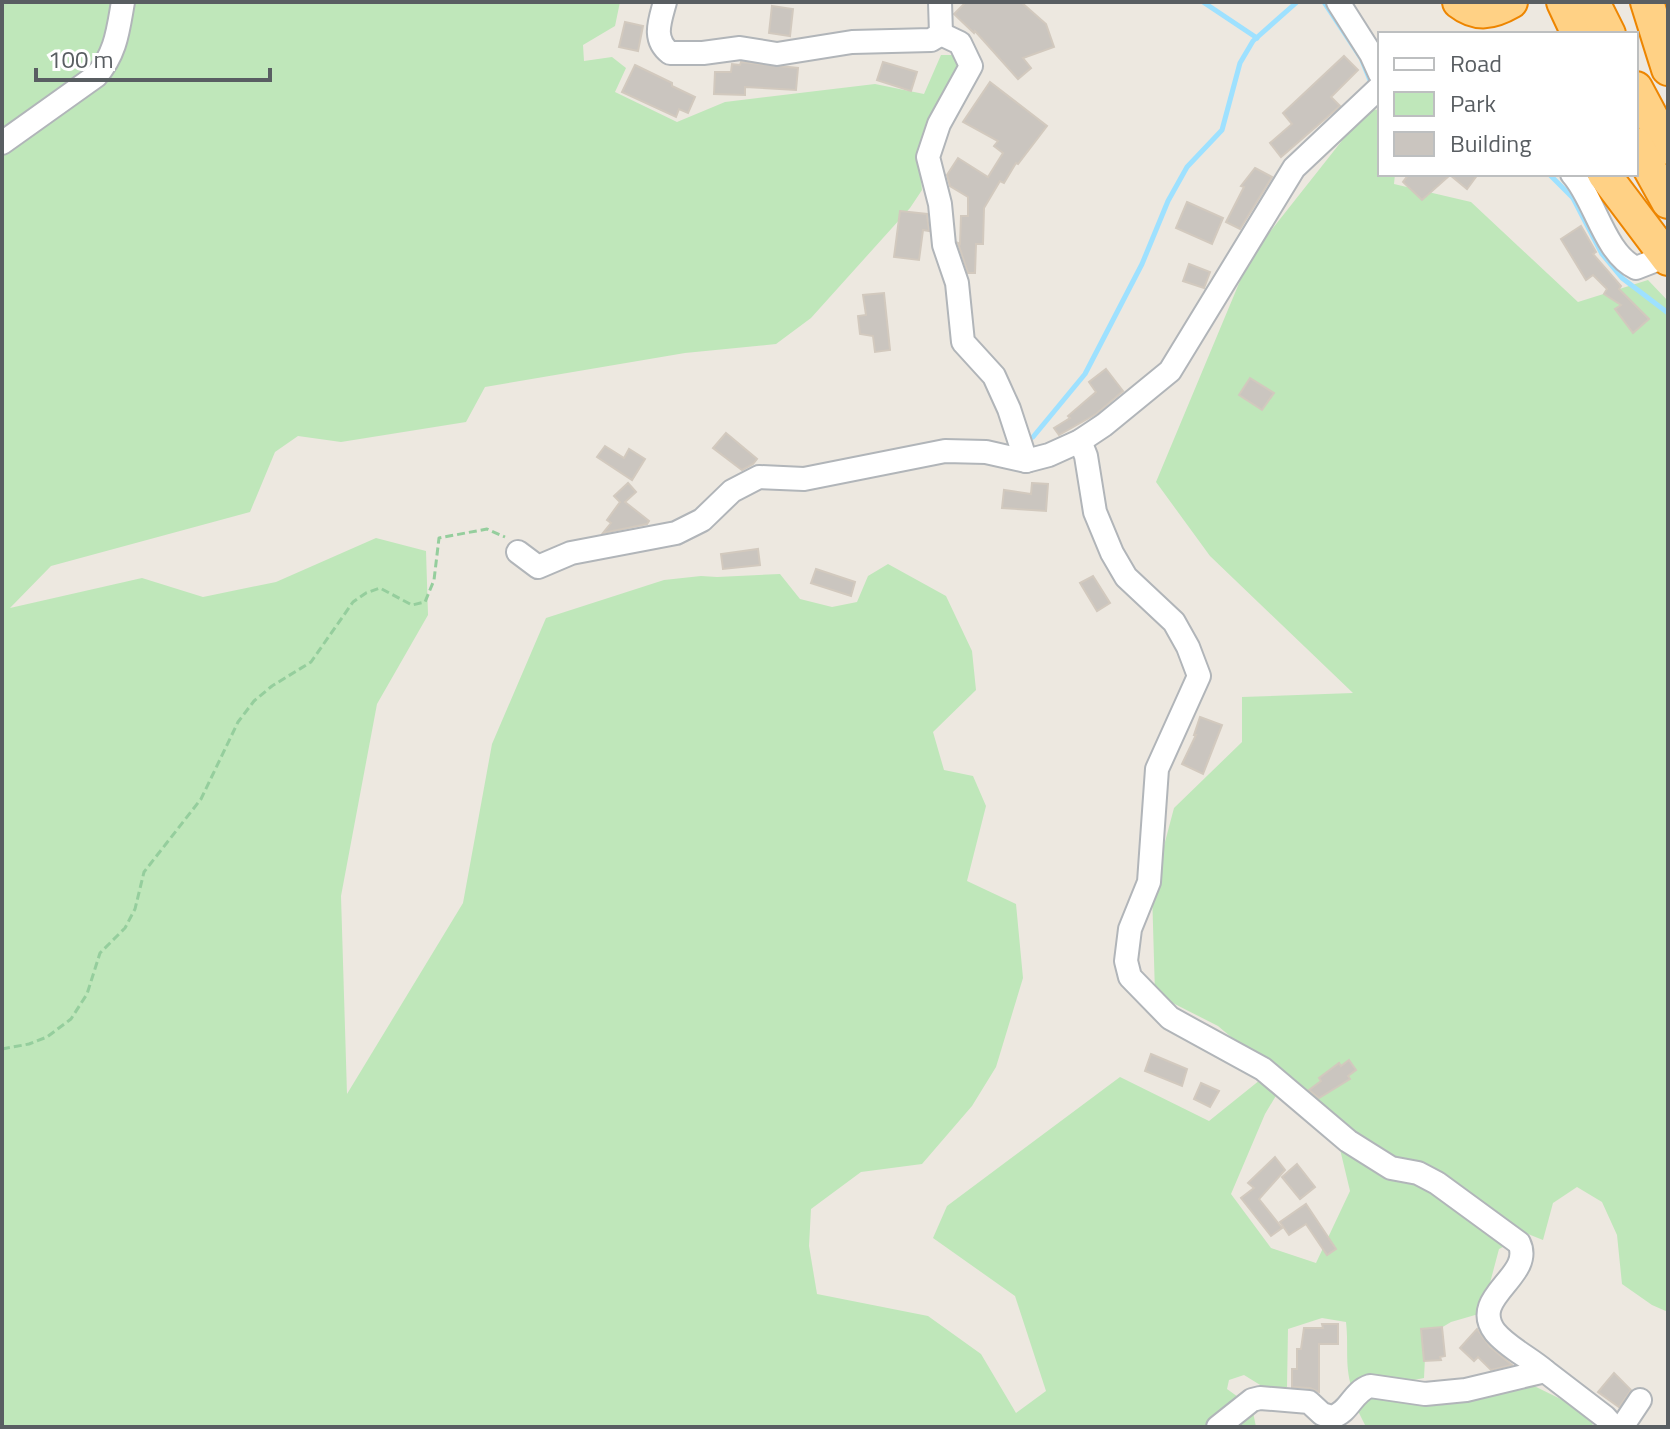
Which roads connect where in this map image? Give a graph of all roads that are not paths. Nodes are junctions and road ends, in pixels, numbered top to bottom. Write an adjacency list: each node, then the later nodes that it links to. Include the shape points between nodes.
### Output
1 (123, 2): 14 (street, via 106,65)
2 (665, 2): 9 (street, via 658,33 670,53 740,48 777,54 852,42 931,40)
3 (940, 2): 9 (street)
4 (1338, 2): 11 (street)
5 (1647, 2): 10 (highway)
6 (1573, 3): 7 (highway); 8 (highway)
7 (1578, 32)
8 (1607, 32)
9 (941, 34): 22 (street, via 960,43 971,66 939,124 928,157 944,245 957,283 963,342 994,376)
10 (1668, 69)
11 (1378, 70)
12 (1375, 91): 21 (street, via 1294,168 1170,371)
13 (1638, 92): 16 (highway)
14 (2, 143)
15 (1638, 148): 19 (highway)
16 (1668, 148)
17 (1573, 176): 20 (street, via 1629,264 1636,268)
18 (1605, 176): 20 (highway)
19 (1668, 202)
20 (1661, 260)
21 (1080, 441): 22 (street); 24 (street, via 1095,512 1112,553 1126,577 1174,622 1199,676 1157,769 1149,882 1130,929 1130,977 1170,1018 1263,1069 1348,1141 1391,1168 1437,1183 1519,1243 1523,1256 1491,1301 1490,1322 1496,1333)
22 (1026, 461): 23 (street, via 986,452 945,451 804,479 759,477 676,533 571,553 538,567)
23 (518, 552)
24 (1545, 1371): 26 (street, via 1425,1394 1370,1386 1332,1417 1309,1402 1260,1398); 27 (street)
25 (1640, 1400): 28 (street)
26 (1218, 1427)
27 (1614, 1427)
28 (1622, 1427)

